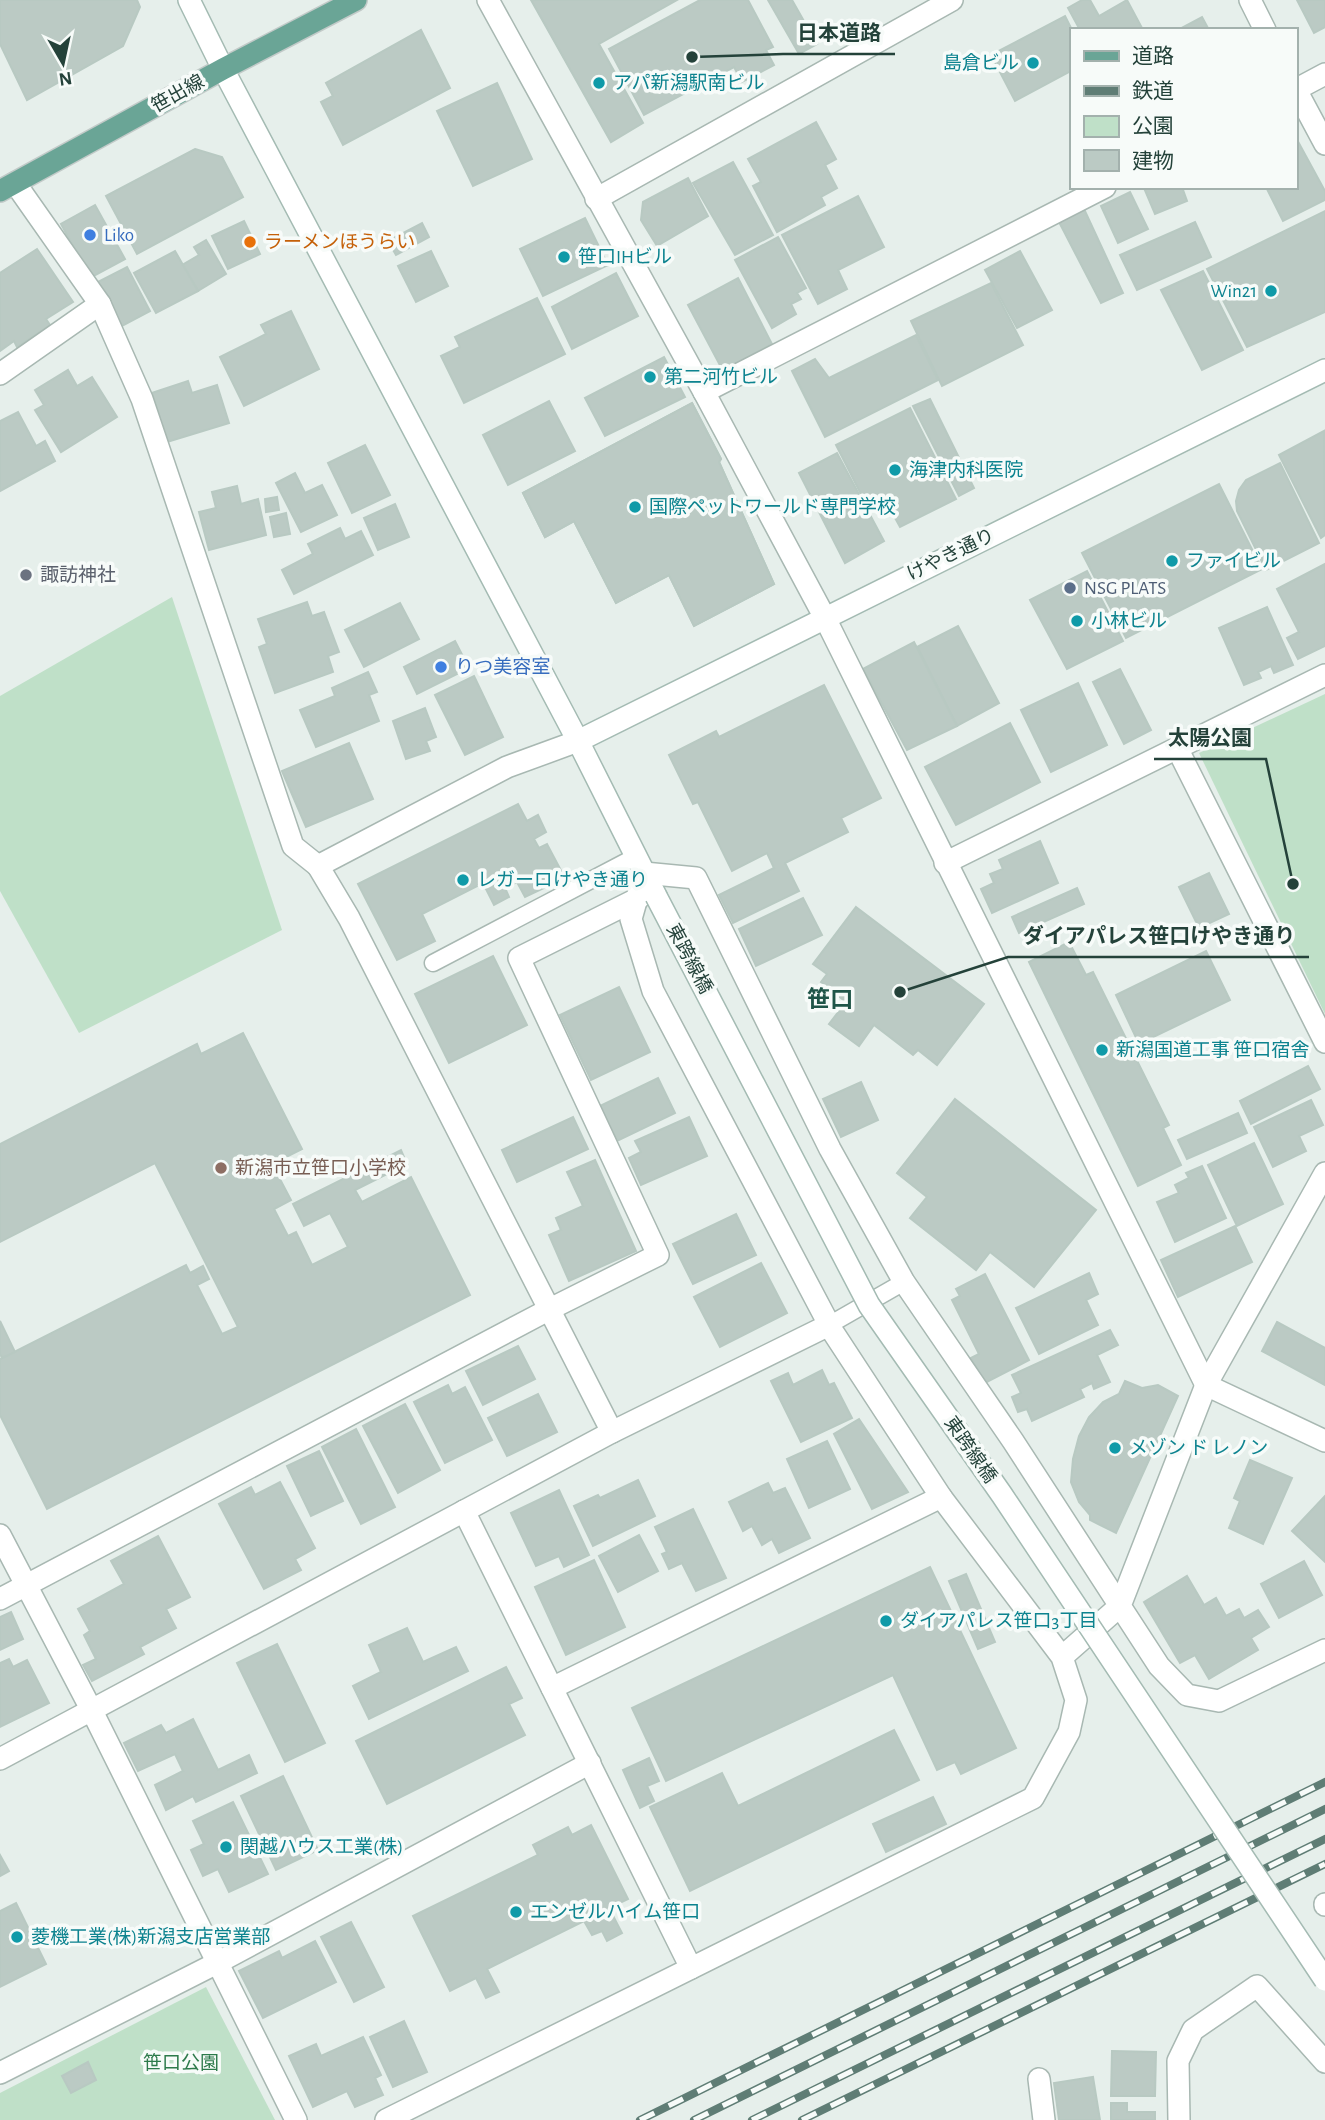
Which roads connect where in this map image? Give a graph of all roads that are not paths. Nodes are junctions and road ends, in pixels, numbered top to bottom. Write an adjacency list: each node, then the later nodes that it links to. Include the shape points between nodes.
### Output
1 (190, 0): 7 (street, 東跨線橋)
2 (356, 0): 7 (main road, 笹出線)
3 (488, 0): 14 (street)
4 (952, 0): 14 (street)
5 (1250, 0): 6 (street)
6 (1264, 28)
7 (223, 69): 12 (main road, 笹出線); 21 (street, 東跨線橋)
8 (1325, 74): 9 (street)
9 (1297, 88)
10 (1297, 93): 11 (street)
11 (1325, 144)
12 (8, 187): 15 (street)
13 (1101, 189): 18 (street)
14 (596, 199): 18 (street)
15 (100, 304): 17 (street); 25 (street, via 142,399 293,846)
16 (1325, 370): 19 (street, けやき通り)
17 (0, 374)
18 (704, 392): 19 (street)
19 (825, 618): 21 (street, けやき通り); 23 (street)
20 (1325, 675): 22 (street)
21 (578, 741): 24 (street, 東跨線橋); 25 (street, けやき通り, via 507,767)
22 (1177, 748): 23 (street); 28 (street)
23 (945, 863): 33 (street)
24 (640, 865): 26 (street, 東跨線橋); 27 (lane); 30 (street, via 696,878 830,1149)
25 (318, 866): 31 (street)
26 (647, 897): 31 (street, via 519,958 658,1255); 32 (street, via 631,919 653,992); 50 (street, 東跨線橋, bridge, via 869,1305 1002,1495)
27 (433, 963)
28 (1325, 1042)
29 (1325, 1173): 33 (street)
30 (904, 1282): 32 (lane); 41 (street)
31 (550, 1309): 34 (street); 39 (street)
32 (829, 1325): 34 (street); 36 (street)
33 (1206, 1385): 35 (street); 41 (street)
34 (612, 1432): 37 (street)
35 (1325, 1441)
36 (941, 1497): 43 (street); 44 (street)
37 (464, 1511): 44 (street); 45 (street)
38 (0, 1535): 39 (street)
39 (27, 1585): 40 (street); 45 (street)
40 (0, 1599)
41 (1120, 1606): 42 (street, via 1159,1666 1187,1695 1219,1701); 43 (street)
42 (1325, 1650)
43 (1062, 1657): 49 (street, via 1076,1700 1069,1732 1032,1798)
44 (552, 1688): 47 (street)
45 (92, 1711): 46 (street); 48 (street)
46 (0, 1759)
47 (590, 1763): 48 (street); 49 (street)
48 (217, 1963): 52 (street); 54 (street)
49 (691, 1968): 55 (street)
50 (1325, 1980)
51 (1325, 2062): 57 (street, via 1257,1986 1192,2030 1178,2061)
52 (0, 2073)
53 (1039, 2079): 56 (street)
54 (296, 2120)
55 (386, 2120)
56 (1044, 2120)
57 (1179, 2120)

